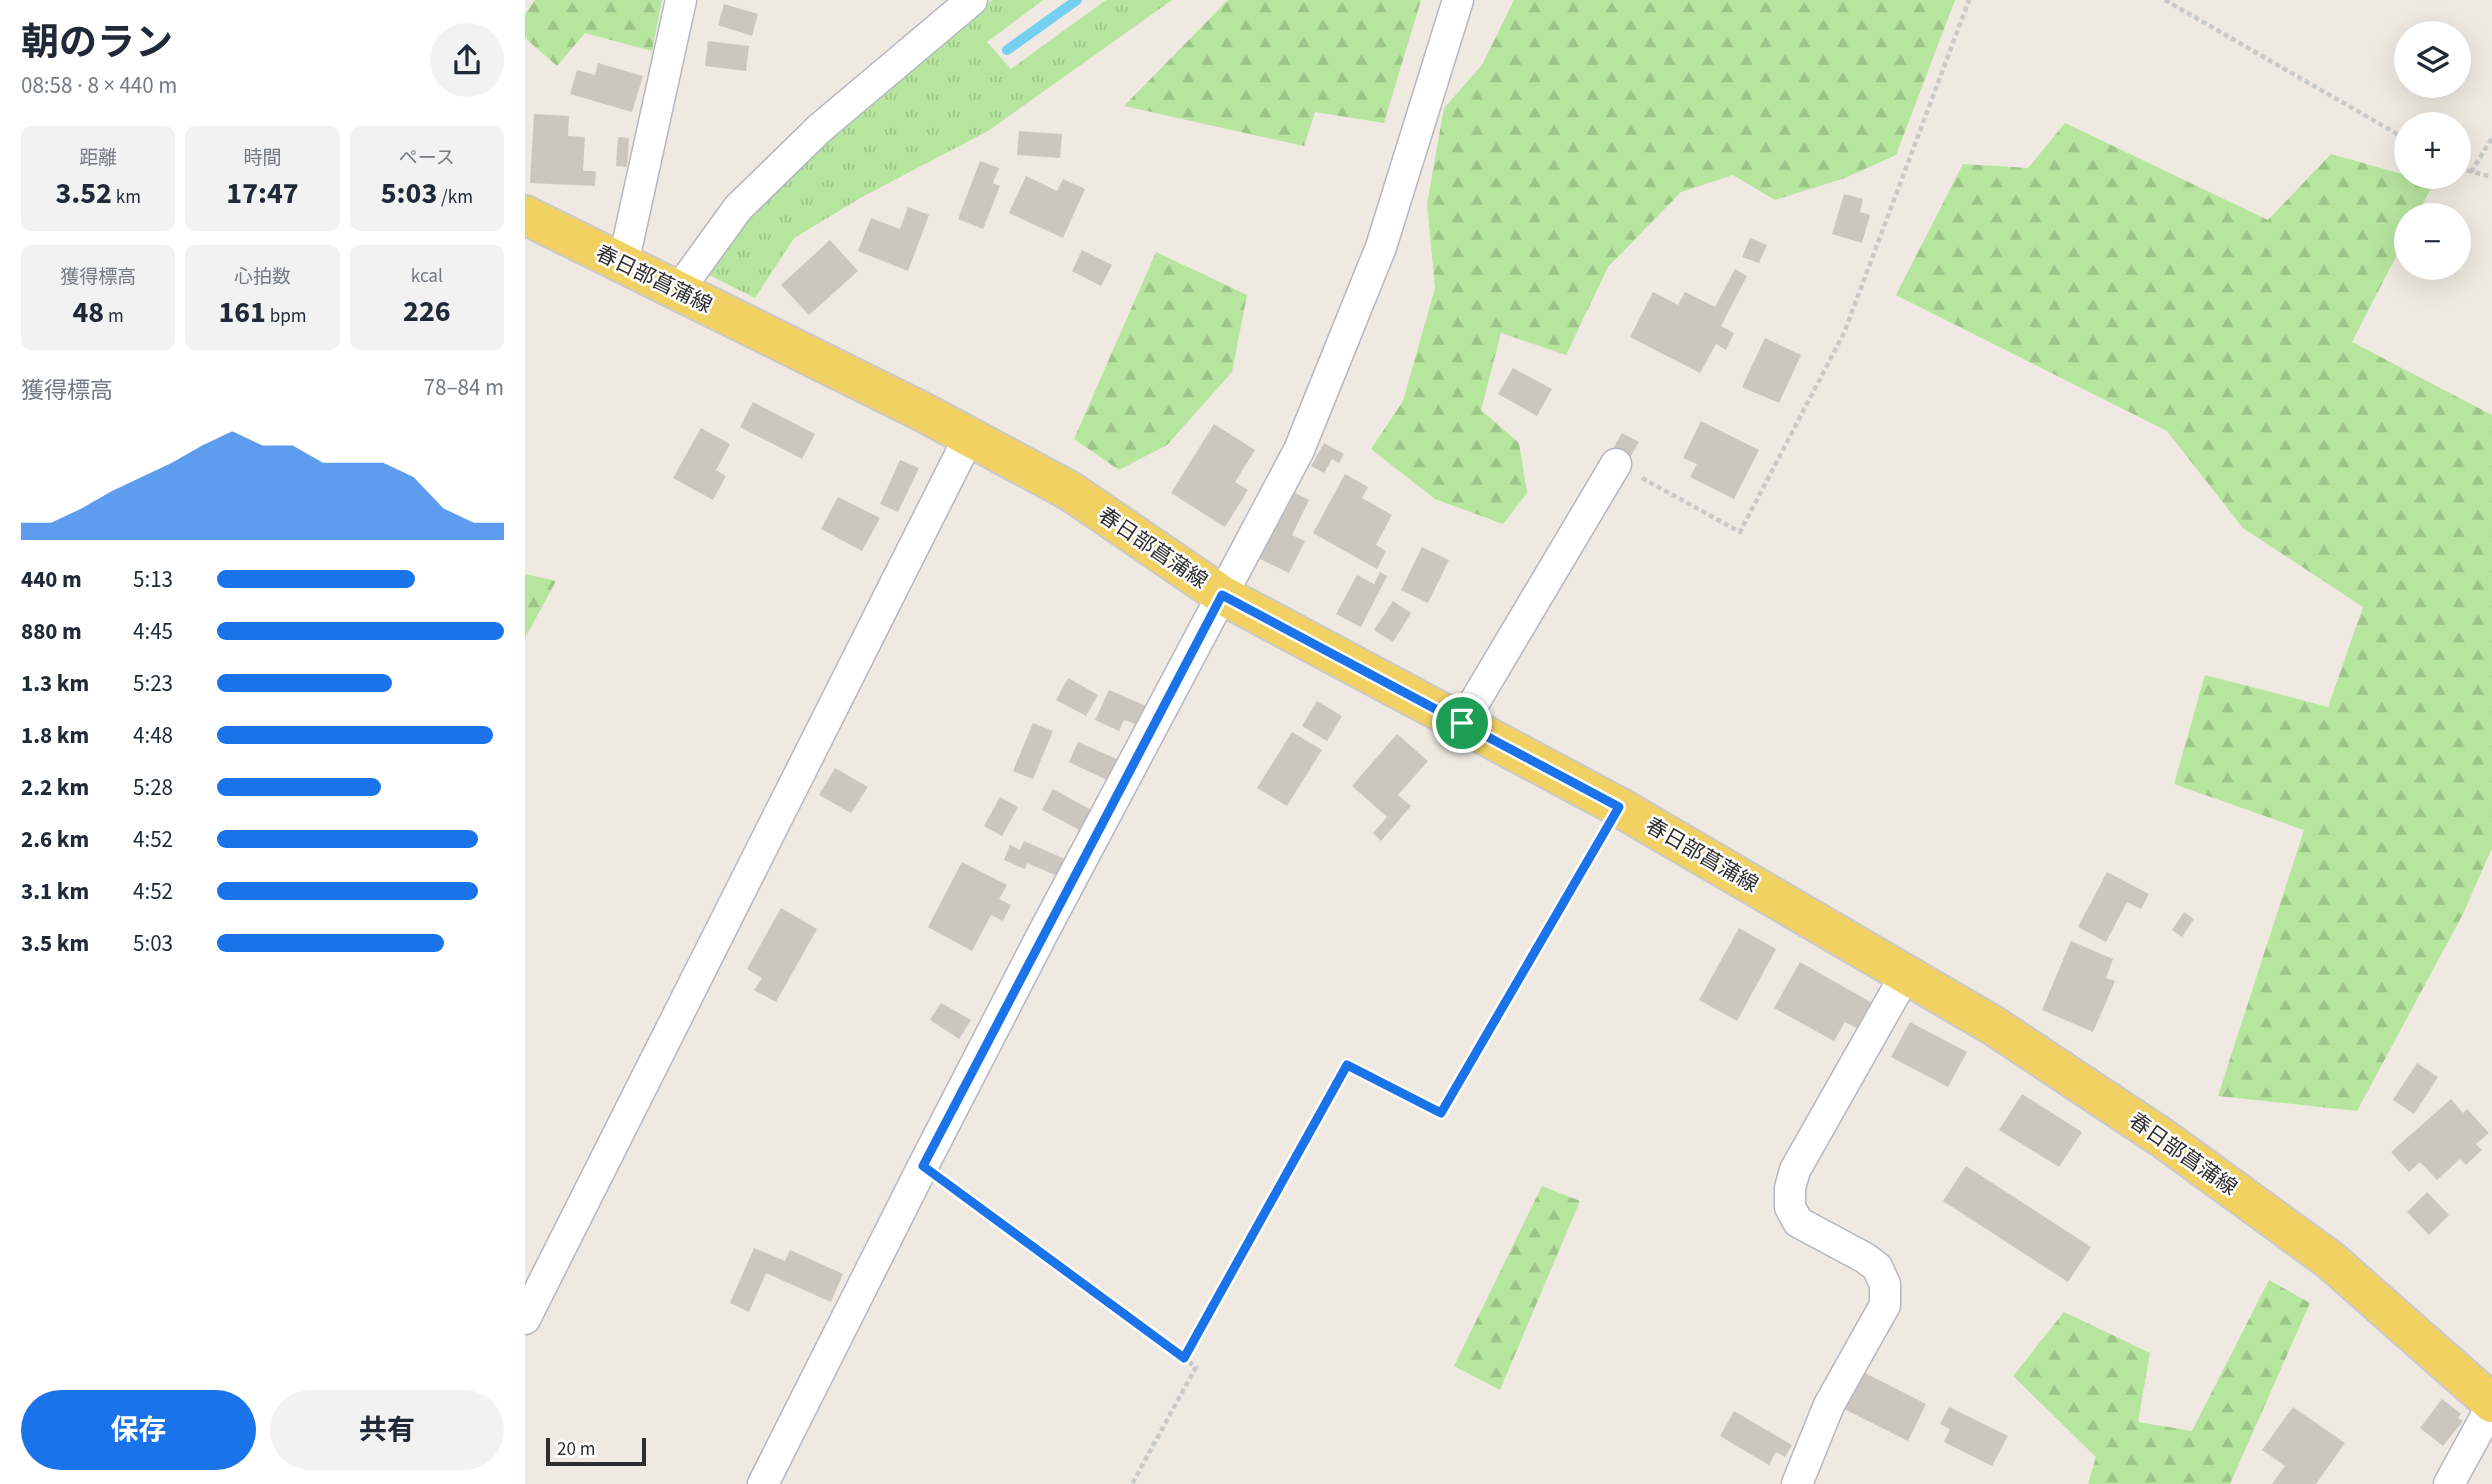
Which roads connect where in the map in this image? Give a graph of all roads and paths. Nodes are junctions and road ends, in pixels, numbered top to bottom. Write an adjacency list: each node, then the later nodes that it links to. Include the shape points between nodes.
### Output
1 (681, 0): 11 (street)
2 (972, 0): 12 (street, via 820,128 738,208)
3 (1458, 0): 15 (street, via 1381,247 1299,450)
4 (1969, 0): 14 (path, via 1844,333 1740,532)
5 (2165, 0): 6 (path)
6 (2394, 132)
7 (2492, 138): 8 (path)
8 (2471, 172): 9 (path)
9 (2492, 177)
10 (525, 215): 11 (main road, 春日部菖蒲線)
11 (623, 264): 12 (main road, 春日部菖蒲線)
12 (678, 291): 13 (main road, 春日部菖蒲線)
13 (969, 437): 15 (main road, 春日部菖蒲線, via 1070,491); 20 (street)
14 (1616, 464): 16 (street)
15 (1222, 595): 16 (main road, 春日部菖蒲線); 19 (street)
16 (1462, 723): 17 (main road, 春日部菖蒲線)
17 (1619, 807): 18 (main road, 春日部菖蒲線); 21 (path, via 1441,1113 1347,1065)
18 (1906, 974): 22 (main road, 春日部菖蒲線, via 1994,1026 2153,1132 2319,1252); 25 (street, via 1794,1170 1790,1188 1790,1207 1798,1222 1877,1266 1885,1284 1885,1305 1829,1405)
19 (923, 1166): 21 (path); 23 (street)
20 (525, 1319)
21 (1184, 1358): 24 (path, via 1196,1367)
22 (2492, 1404): 26 (street)
23 (763, 1484)
24 (1132, 1484)
25 (1797, 1484)
26 (2449, 1484)

